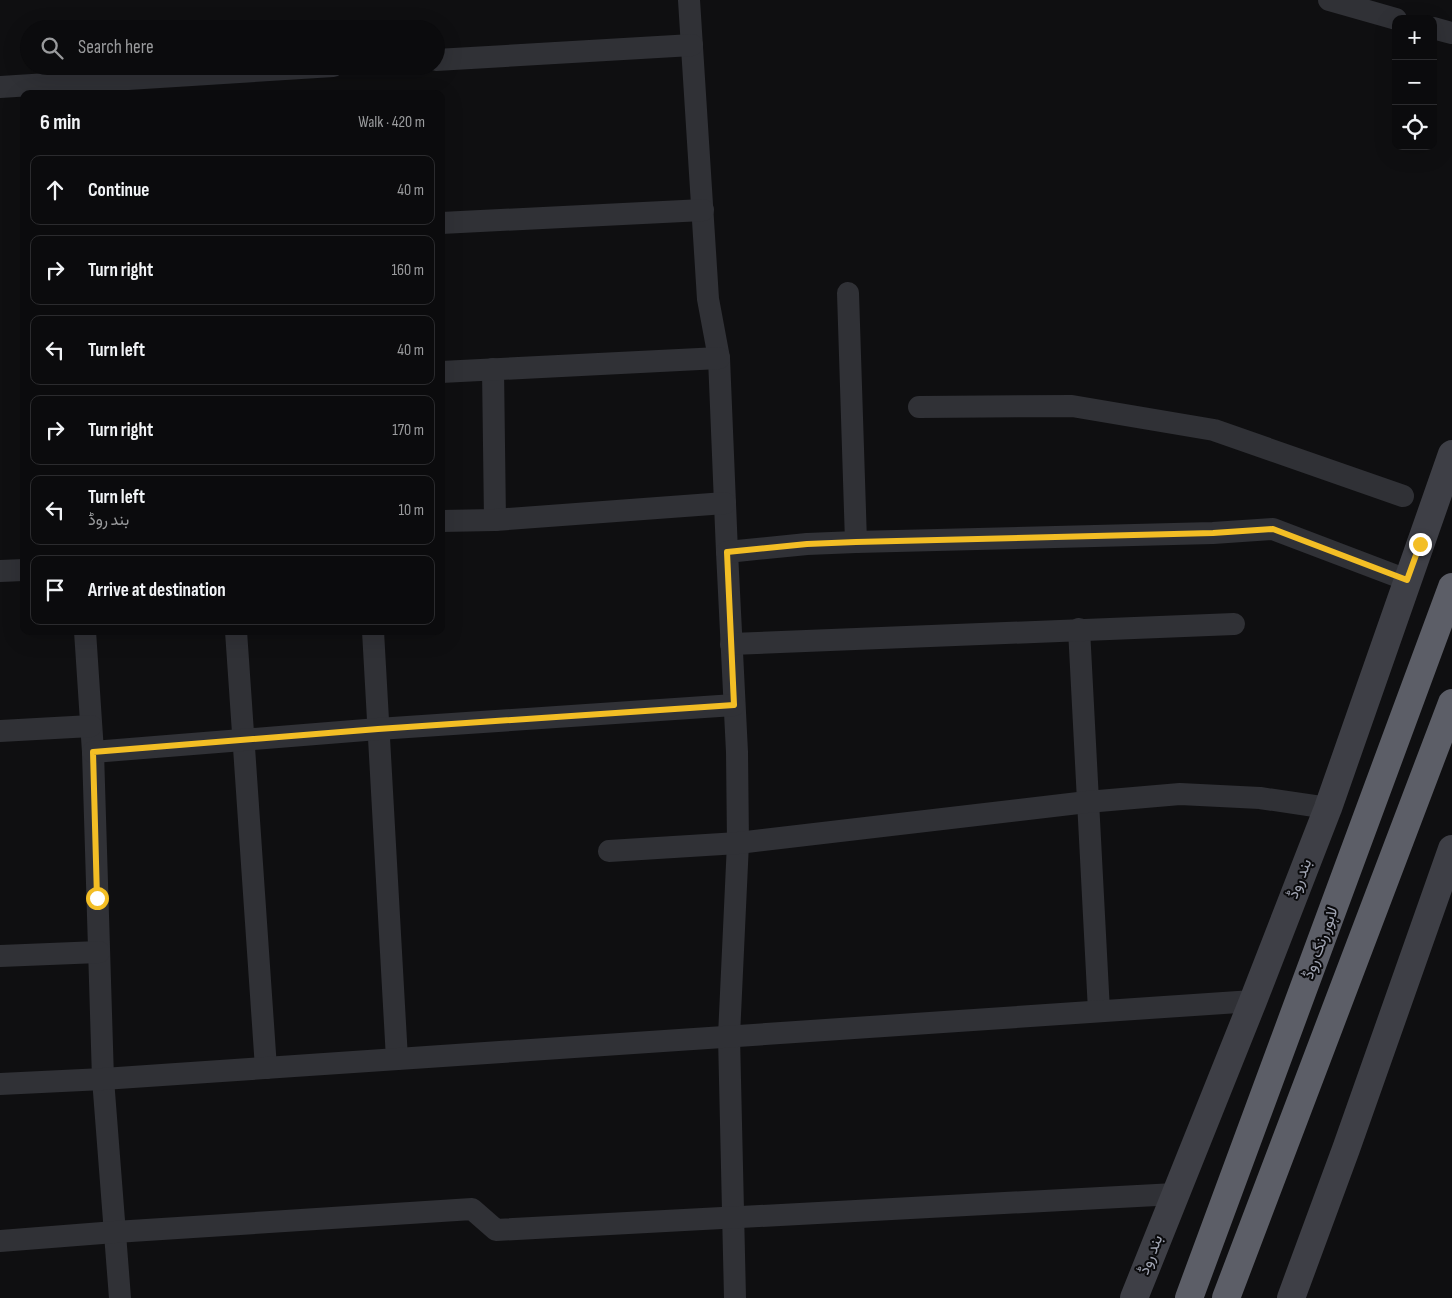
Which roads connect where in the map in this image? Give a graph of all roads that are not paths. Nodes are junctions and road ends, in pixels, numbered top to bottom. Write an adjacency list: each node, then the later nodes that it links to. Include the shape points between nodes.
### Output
1 (689, 0): 6 (street)
2 (1328, 0): 3 (street)
3 (1392, 18)
4 (1437, 29): 5 (street)
5 (1452, 33)
6 (692, 45): 7 (street); 11 (street)
7 (445, 59)
8 (225, 75): 10 (street)
9 (0, 87): 10 (street)
10 (68, 88)
11 (702, 210): 12 (street); 14 (street, via 708,299)
12 (445, 223)
13 (848, 293): 23 (street)
14 (719, 358): 15 (street); 20 (street)
15 (493, 369): 16 (street); 21 (street)
16 (445, 372)
17 (918, 407): 19 (street, via 1072,406 1214,430)
18 (1452, 454): 27 (main road, بند روڈ)
19 (1404, 496)
20 (725, 503): 21 (street); 24 (street)
21 (495, 520): 22 (street)
22 (445, 521)
23 (856, 542): 24 (street); 27 (street, via 1273,529)
24 (727, 552): 34 (street)
25 (20, 570): 26 (street)
26 (0, 571)
27 (1407, 580): 43 (main road, بند روڈ)
28 (1452, 587): 63 (highway, لاہور رنگ روڈ)
29 (1234, 624): 30 (street)
30 (1079, 630): 34 (street); 42 (street)
31 (85, 635): 37 (street)
32 (236, 635): 40 (street)
33 (373, 635): 38 (street)
34 (731, 644): 36 (street)
35 (1452, 703): 64 (highway)
36 (734, 705): 38 (street); 44 (street)
37 (91, 726): 39 (street); 41 (street)
38 (378, 729): 40 (street); 52 (street)
39 (0, 731)
40 (243, 740): 41 (street); 53 (street)
41 (93, 752): 47 (street)
42 (1087, 802): 43 (street, via 1180,794 1260,798); 44 (street); 50 (street)
43 (1328, 808): 49 (main road, بند روڈ)
44 (738, 843): 46 (street); 51 (street)
45 (1452, 850): 65 (main road)
46 (609, 851)
47 (99, 952): 48 (street); 54 (street)
48 (0, 956)
49 (1253, 1001): 50 (street); 56 (main road, بند روڈ)
50 (1099, 1010): 51 (street)
51 (729, 1036): 52 (street); 57 (street)
52 (397, 1059): 53 (street)
53 (266, 1068): 54 (street)
54 (104, 1079): 55 (street); 58 (street)
55 (0, 1084)
56 (1175, 1194): 57 (street); 62 (main road, بند روڈ)
57 (732, 1217): 58 (street, via 496,1230 472,1209); 61 (street)
58 (115, 1232): 59 (street); 60 (street)
59 (0, 1241)
60 (120, 1298)
61 (735, 1298)
62 (1134, 1298)
63 (1189, 1298)
64 (1226, 1298)
65 (1291, 1298)

